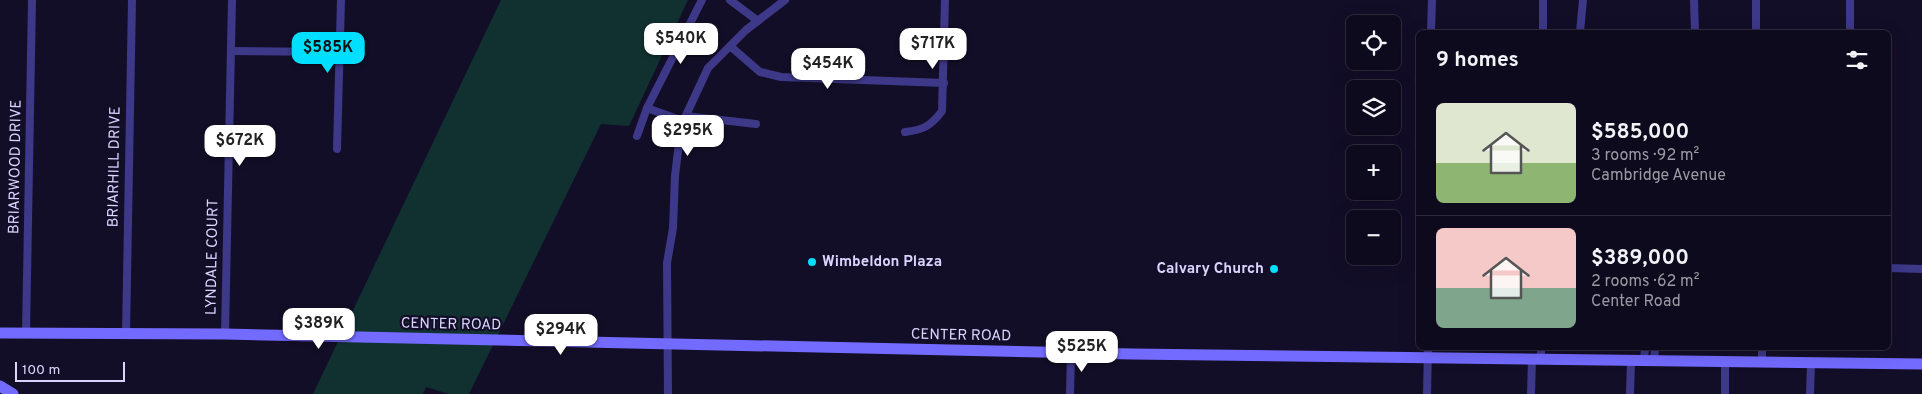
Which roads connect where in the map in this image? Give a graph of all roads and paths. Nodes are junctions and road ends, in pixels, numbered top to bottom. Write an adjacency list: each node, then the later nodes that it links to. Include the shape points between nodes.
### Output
1 (32, 0): 35 (street, BRIARWOOD DRIVE)
2 (132, 0): 36 (street, BRIARHILL DRIVE)
3 (232, 0): 23 (street, LYNDALE COURT)
4 (341, 0): 24 (street)
5 (702, 0): 26 (street)
6 (730, 0): 15 (street)
7 (785, 0): 15 (street)
8 (945, 0): 25 (street)
9 (1432, 0): 16 (street)
10 (1543, 0): 17 (street)
11 (1583, 0): 18 (street)
12 (1694, 0): 19 (street)
13 (1756, 0): 20 (street)
14 (1850, 0): 21 (street)
15 (758, 21): 22 (street)
16 (1431, 30)
17 (1543, 30)
18 (1580, 30)
19 (1695, 30)
20 (1756, 30)
21 (1850, 30)
22 (730, 46): 25 (street, via 760,72 781,77); 27 (street, via 708,68)
23 (231, 51): 24 (street); 37 (street, LYNDALE COURT)
24 (340, 52): 31 (street)
25 (944, 83): 29 (street, via 942,111 935,122 924,130)
26 (647, 108): 27 (street); 30 (street)
27 (685, 119): 28 (street); 38 (street, via 675,176 673,228 667,263)
28 (756, 124)
29 (905, 132)
30 (637, 136)
31 (337, 149)
32 (1891, 268): 33 (street)
33 (1922, 269)
34 (0, 333): 35 (main road, CENTER ROAD)
35 (26, 333): 36 (main road, CENTER ROAD)
36 (126, 334): 37 (main road, CENTER ROAD)
37 (225, 334): 38 (main road, CENTER ROAD)
38 (669, 345): 44 (main road, CENTER ROAD); 54 (street)
39 (1540, 350): 45 (street)
40 (1646, 350): 47 (street)
41 (1654, 350): 47 (street)
42 (1762, 350): 49 (street)
43 (1428, 352): 44 (main road, CENTER ROAD); 45 (main road, CENTER ROAD); 56 (street)
44 (1070, 353): 55 (street)
45 (1536, 359): 46 (main road, CENTER ROAD); 57 (street)
46 (1631, 361): 47 (main road, CENTER ROAD); 58 (street)
47 (1650, 361): 48 (main road, CENTER ROAD)
48 (1726, 363): 49 (main road, CENTER ROAD); 59 (street)
49 (1762, 364): 50 (main road, CENTER ROAD)
50 (1810, 364): 51 (main road, CENTER ROAD); 60 (street)
51 (1922, 364)
52 (0, 386): 53 (main road)
53 (13, 394)
54 (668, 394)
55 (1070, 394)
56 (1427, 394)
57 (1531, 394)
58 (1630, 394)
59 (1725, 394)
60 (1810, 394)

